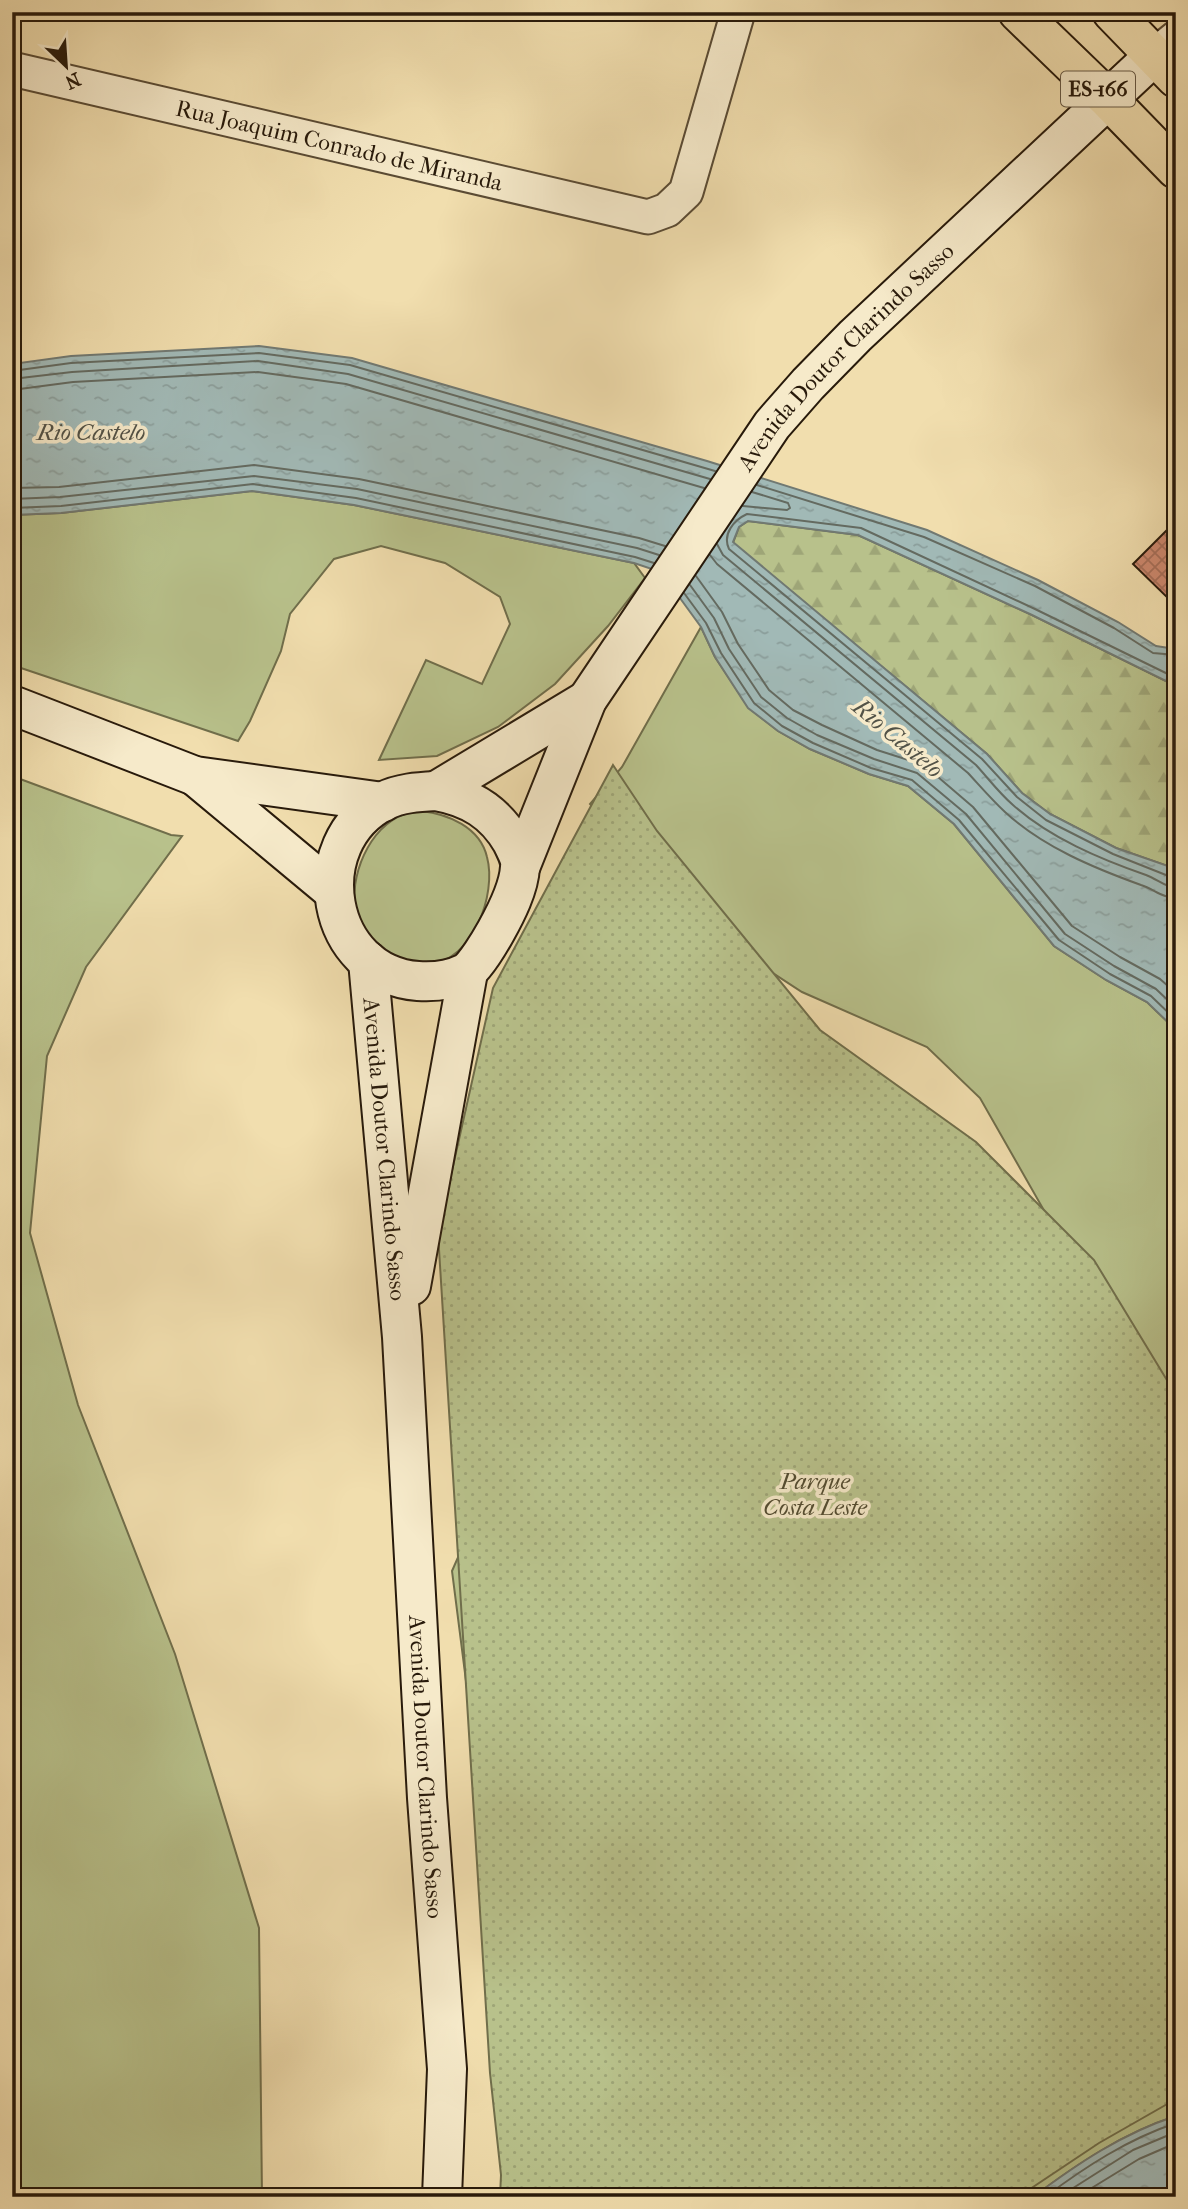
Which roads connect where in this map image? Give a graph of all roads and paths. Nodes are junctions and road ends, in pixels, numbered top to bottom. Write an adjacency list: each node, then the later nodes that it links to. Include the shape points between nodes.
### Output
1 (738, 12): 5 (street, Rua Joaquim Conrado de Miranda, via 686,192 667,209 648,217)
2 (1018, 12): 6 (main road, ES-166)
3 (1112, 12): 4 (main road, ES-166)
4 (1169, 57): 6 (main road, Avenida Doutor Clarindo Sasso)
5 (12, 69)
6 (1107, 98): 7 (main road, ES-166); 8 (main road, Avenida Doutor Clarindo Sasso, via 855,336 772,425)
7 (1176, 169)
8 (587, 700): 11 (main road, Avenida Doutor Clarindo Sasso); 13 (main road, Avenida Doutor Clarindo Sasso)
9 (12, 705): 10 (main road)
10 (195, 776): 12 (main road); 14 (main road)
11 (436, 791): 12 (main road, Avenida Doutor Clarindo Sasso, via 409,793); 13 (main road, Avenida Doutor Clarindo Sasso, via 465,799 491,814 505,829)
12 (383, 802): 14 (main road, Avenida Doutor Clarindo Sasso, via 355,824 337,855)
13 (521, 866): 16 (main road, Avenida Doutor Clarindo Sasso, via 510,906)
14 (332, 890): 15 (main road, Avenida Doutor Clarindo Sasso, via 337,917 350,942)
15 (368, 961): 16 (main road, Avenida Doutor Clarindo Sasso, via 416,981 443,980); 17 (main road, Avenida Doutor Clarindo Sasso)
16 (468, 972): 17 (main road, Avenida Doutor Clarindo Sasso)
17 (402, 1337): 18 (main road, Avenida Doutor Clarindo Sasso, via 447,2069)
18 (442, 2197)

